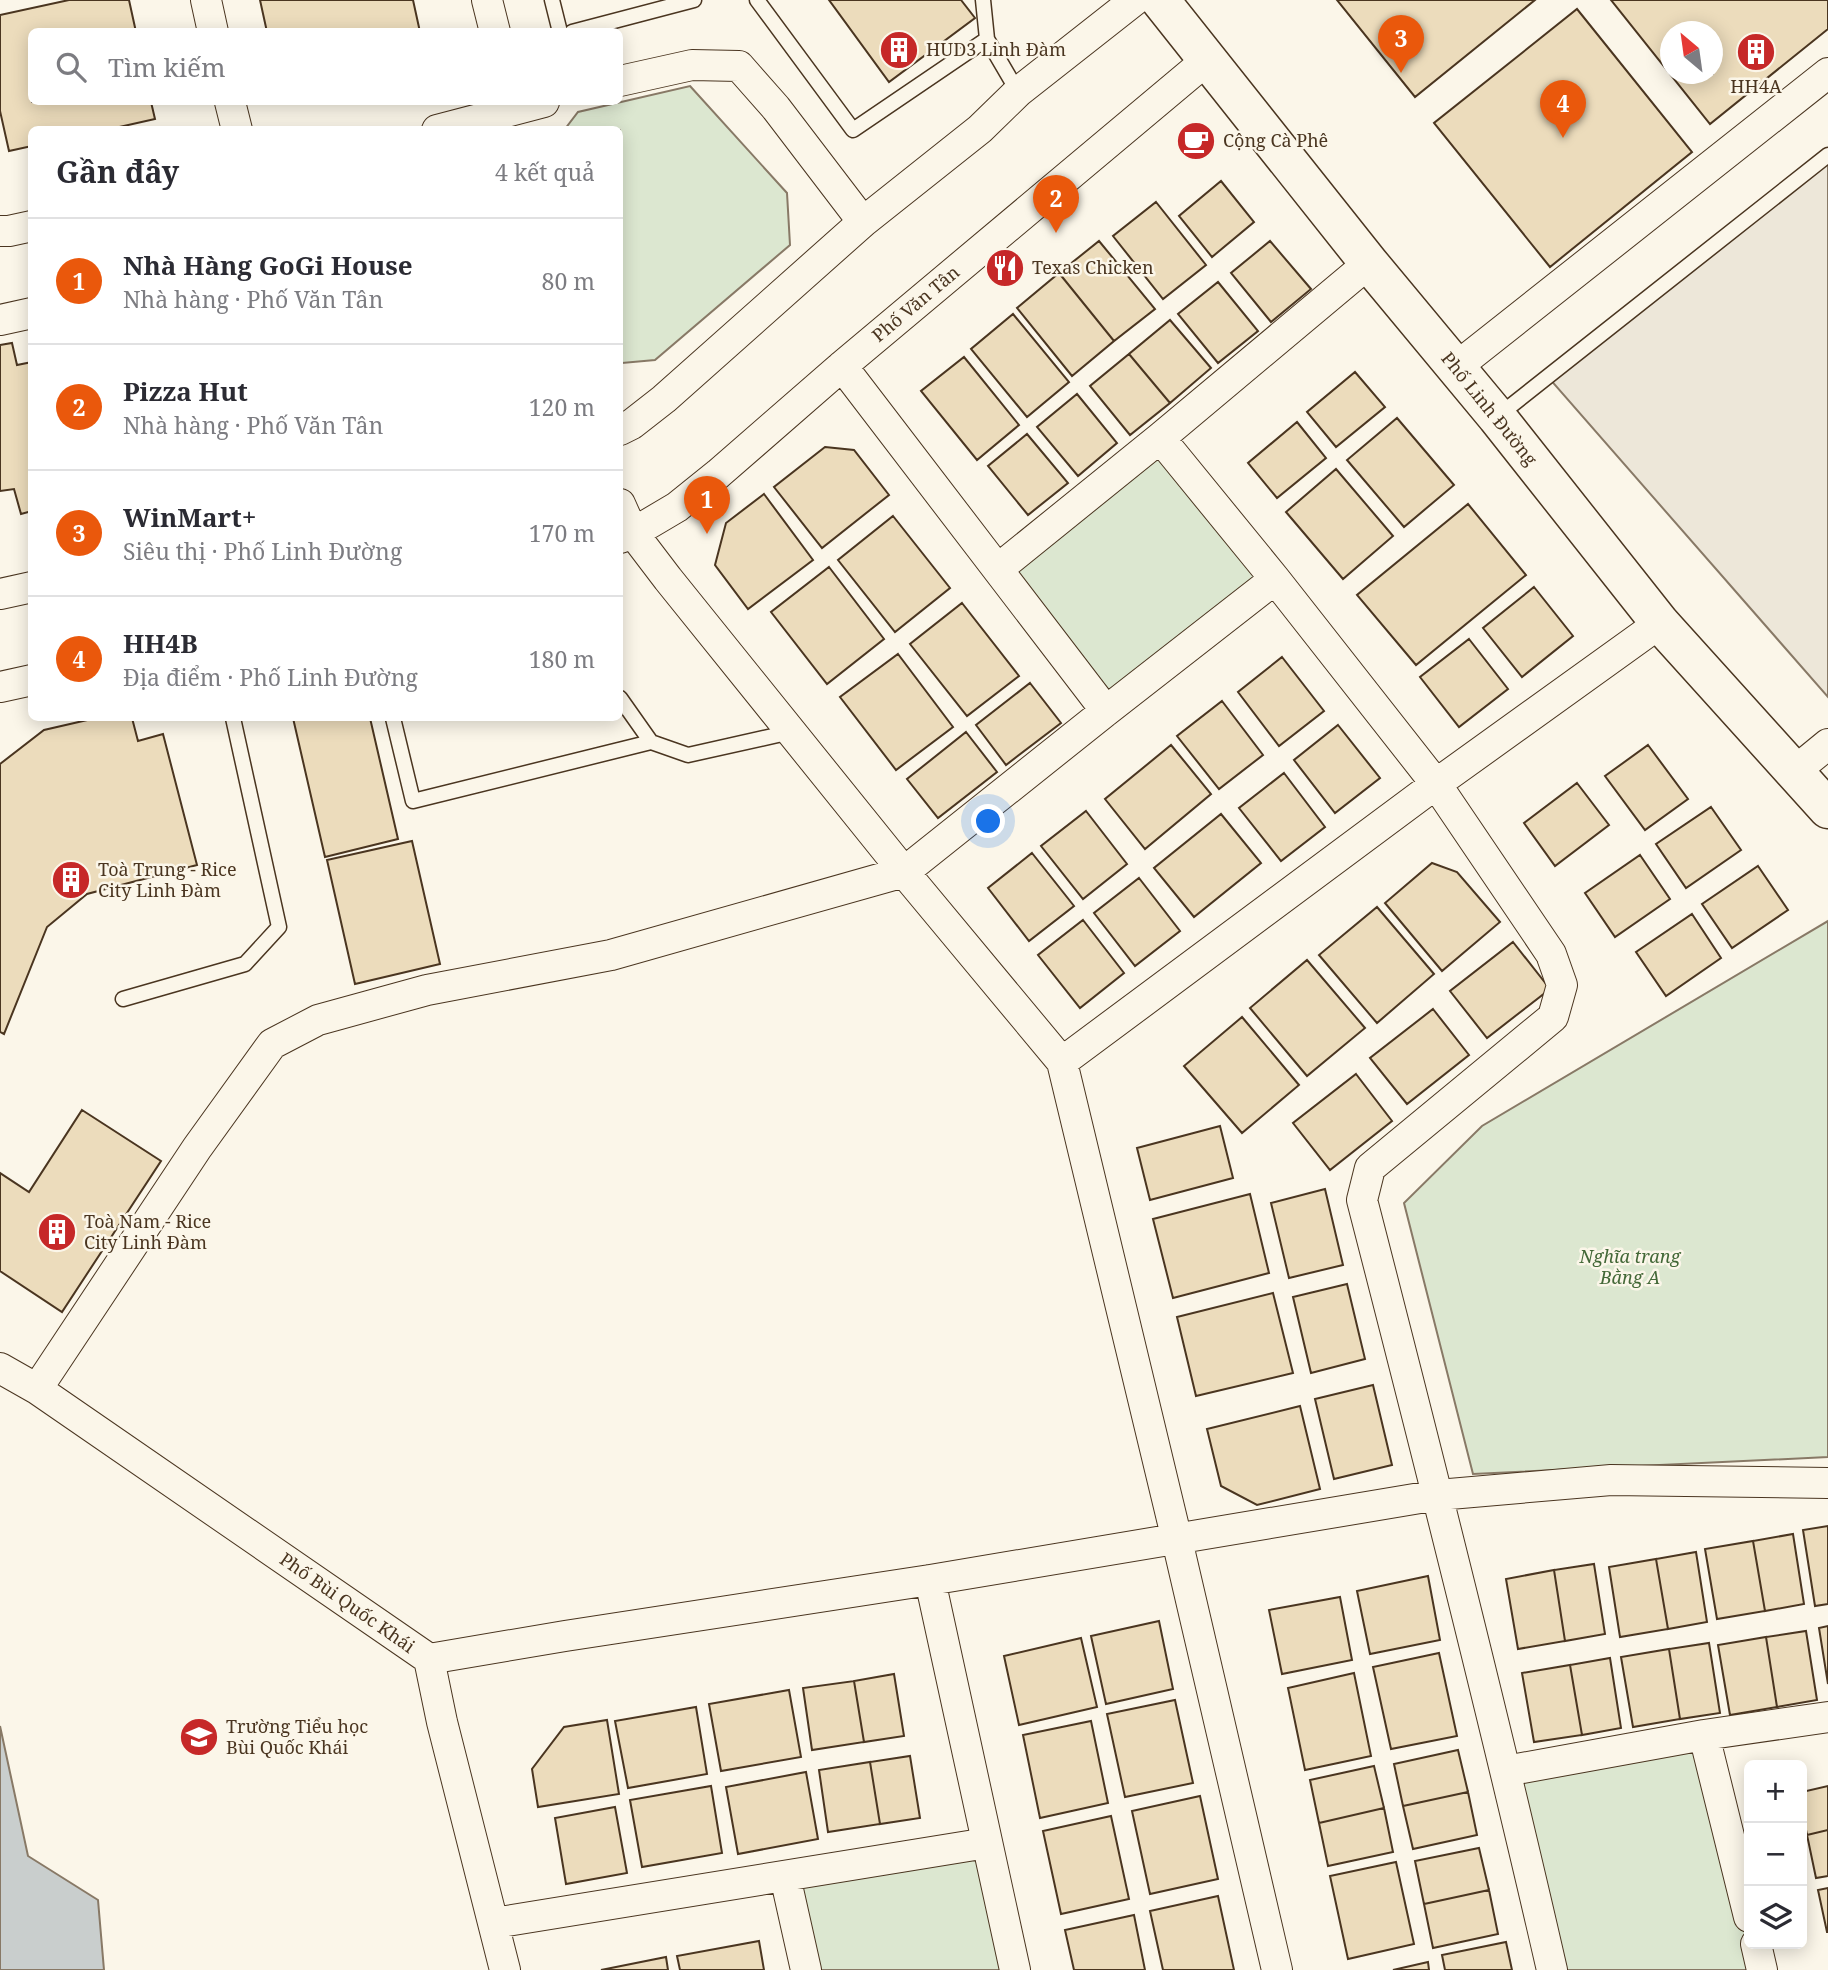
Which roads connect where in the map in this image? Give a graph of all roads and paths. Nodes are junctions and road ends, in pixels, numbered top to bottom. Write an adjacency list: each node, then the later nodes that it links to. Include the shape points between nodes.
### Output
1 (206, 0): 9 (street)
2 (487, 0): 10 (street)
3 (552, 0): 11 (lane)
4 (694, 0): 12 (lane)
5 (757, 0): 13 (lane, via 853,130)
6 (983, 0): 13 (lane)
7 (1135, 0): 17 (street)
8 (1160, 0): 14 (street, Phố Linh Đường)
9 (213, 28)
10 (494, 28)
11 (559, 28)
12 (587, 28)
13 (987, 39): 17 (lane)
14 (1207, 60): 27 (street, Phố Linh Đường); 30 (street, Phố Văn Tân)
15 (1828, 73): 31 (street)
16 (623, 80): 24 (street, via 692,65 739,66)
17 (1018, 92): 24 (street, via 980,129)
18 (231, 105): 21 (street)
19 (536, 105): 20 (street)
20 (514, 114): 22 (street)
21 (236, 126)
22 (456, 126)
23 (1828, 155): 32 (lane)
24 (863, 222): 33 (street, via 664,399)
25 (28, 227): 26 (street)
26 (0, 231)
27 (1369, 262): 31 (street, Phố Linh Đường); 34 (street)
28 (28, 314): 29 (street)
29 (0, 320)
30 (842, 366): 35 (street, Phố Văn Tân, via 677,507); 36 (street)
31 (1455, 368): 32 (street, Phố Linh Đường)
32 (1497, 417): 40 (street, Phố Linh Đường)
33 (623, 428)
34 (1160, 438): 36 (street); 37 (street)
35 (626, 536): 47 (street)
36 (998, 569): 44 (street)
37 (1275, 579): 44 (street); 51 (street)
38 (28, 588): 39 (street)
39 (0, 594)
40 (1660, 623): 50 (street, Phố Linh Đường); 51 (street)
41 (28, 681): 42 (street)
42 (0, 687)
43 (623, 702): 48 (lane)
44 (1106, 710): 53 (street)
45 (234, 721): 54 (lane, via 279,927 245,964)
46 (395, 721): 48 (lane, via 413,802)
47 (790, 732): 48 (lane, via 688,755); 53 (street)
48 (651, 742)
49 (1828, 744): 50 (street)
50 (1795, 771): 52 (street, Phố Linh Đường)
51 (1436, 784): 55 (street); 59 (street, via 1551,954 1562,985 1553,1017 1370,1168 1362,1200)
52 (1828, 809)
53 (904, 872): 55 (street); 57 (street, via 611,956 415,993 318,1020 272,1044)
54 (122, 999)
55 (1062, 1062): 60 (street)
56 (0, 1368): 57 (street, Phố Bùi Quốc Khái)
57 (37, 1389): 62 (street, Phố Bùi Quốc Khái)
58 (1828, 1483): 59 (street, via 1611,1480)
59 (1438, 1495): 60 (street); 65 (street)
60 (1177, 1539): 61 (street); 74 (street)
61 (930, 1580): 62 (street); 66 (street)
62 (429, 1659): 69 (street, Phố Bùi Quốc Khái)
63 (1828, 1717): 64 (street)
64 (1704, 1735): 65 (street); 68 (street)
65 (1506, 1771): 75 (street)
66 (986, 1843): 67 (street); 73 (street)
67 (785, 1877): 69 (street); 72 (street)
68 (1744, 1897)
69 (494, 1923): 71 (street, Phố Bùi Quốc Khái)
70 (1757, 1949): 76 (street)
71 (505, 1970)
72 (806, 1970)
73 (1015, 1970)
74 (1277, 1970)
75 (1552, 1970)
76 (1762, 1970)

